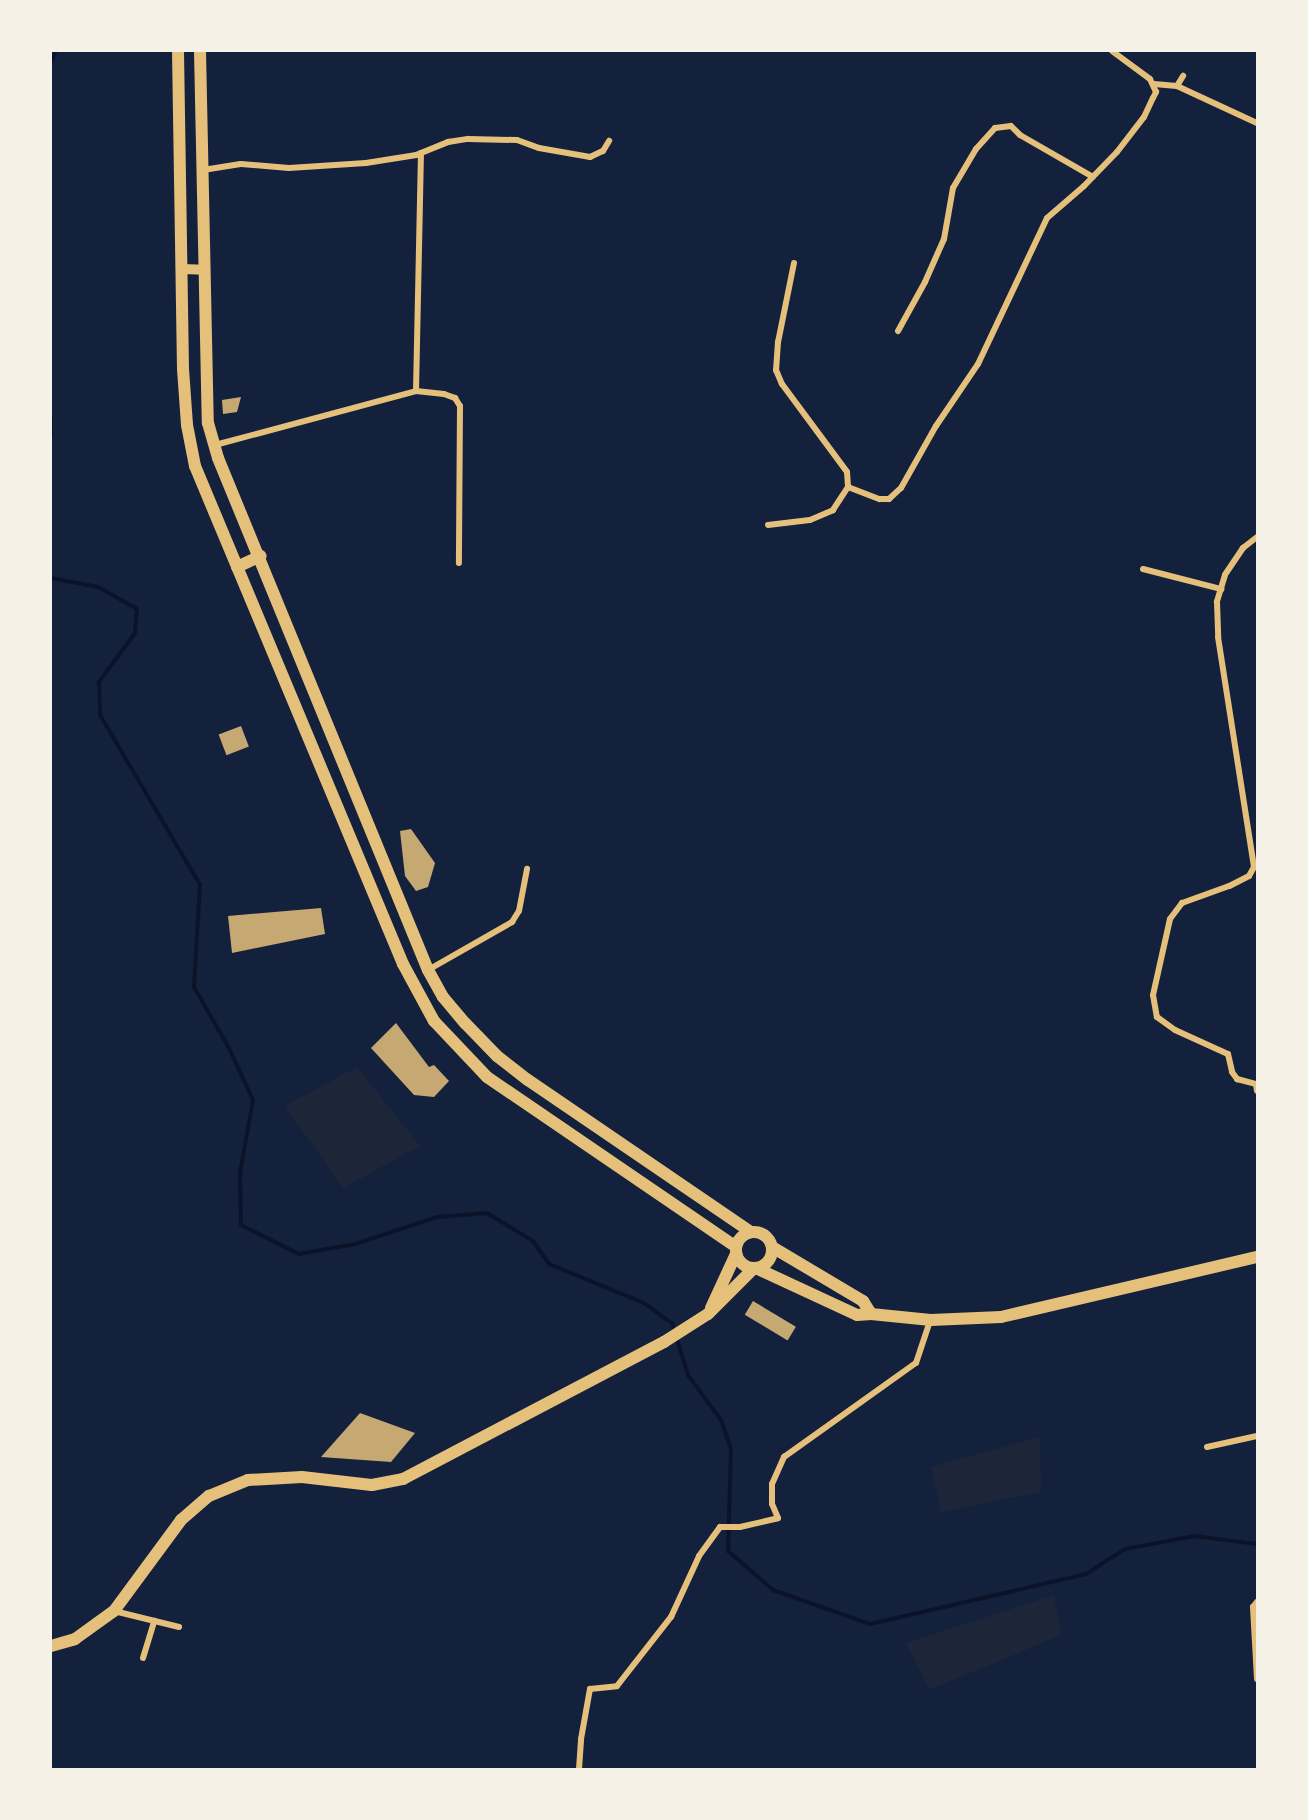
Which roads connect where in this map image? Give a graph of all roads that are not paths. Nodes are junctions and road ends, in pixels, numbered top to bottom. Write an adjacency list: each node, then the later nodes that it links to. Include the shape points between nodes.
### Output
1 (178, 51): 13 (highway)
2 (200, 51): 10 (highway)
3 (1112, 51): 5 (street)
4 (1183, 76): 6 (street)
5 (1154, 84): 6 (street); 11 (street, via 1156,92 1144,117)
6 (1176, 86): 7 (street)
7 (1257, 123)
8 (609, 141): 9 (street, via 603,152 590,157 517,140 468,139)
9 (421, 153): 10 (street, via 366,163 289,168 241,164); 16 (street)
10 (203, 170): 14 (highway)
11 (1093, 177): 15 (street, via 1011,126 995,128 976,148 953,188 944,239); 18 (street, via 1047,218 978,364 901,488 889,499 880,499)
12 (794, 263): 18 (street, via 776,370 782,384 847,472)
13 (182, 269): 14 (main road); 23 (highway, via 187,425 195,466)
14 (205, 270): 17 (highway, via 208,423)
15 (898, 331)
16 (416, 390): 17 (street); 22 (street, via 444,394 455,398 460,406)
17 (214, 446): 21 (highway)
18 (848, 487): 19 (street, via 833,510 810,520)
19 (768, 525)
20 (1257, 537): 25 (street, via 1243,548)
21 (261, 556): 23 (highway); 27 (highway)
22 (459, 563)
23 (237, 567): 31 (highway, via 403,964 434,1021 487,1077)
24 (1143, 568): 25 (street)
25 (1221, 589): 28 (street, via 1217,602 1218,638 1254,867 1249,876 1229,886 1182,903 1170,919 1153,995 1156,1017 1228,1054 1237,1079 1256,1084)
26 (527, 869): 27 (street, via 519,911 512,922)
27 (428, 970): 29 (highway, via 443,997 497,1056)
28 (1257, 1091)
29 (751, 1232): 30 (highway, via 764,1235); 31 (highway, via 739,1240)
30 (772, 1247): 33 (highway, via 770,1261); 35 (highway, via 863,1300)
31 (736, 1250): 33 (highway, via 744,1266); 34 (highway)
32 (1257, 1257): 36 (highway, via 1001,1317)
33 (756, 1269): 34 (highway); 35 (highway, via 857,1316)
34 (708, 1314): 40 (highway, via 664,1342 404,1479 372,1485 302,1478 248,1480 209,1496 181,1520)
35 (871, 1314): 36 (highway)
36 (931, 1320): 46 (street, via 916,1363 784,1457 772,1484 772,1504 778,1518 740,1527 720,1527 699,1556 671,1617 617,1686 590,1689)
37 (1257, 1436): 38 (street)
38 (1207, 1447)
39 (1257, 1602): 45 (street, via 1253,1607)
40 (114, 1611): 41 (street); 43 (highway, via 75,1639)
41 (154, 1621): 42 (street); 44 (street)
42 (179, 1627)
43 (51, 1646)
44 (143, 1659)
45 (1257, 1679)
46 (579, 1769)

